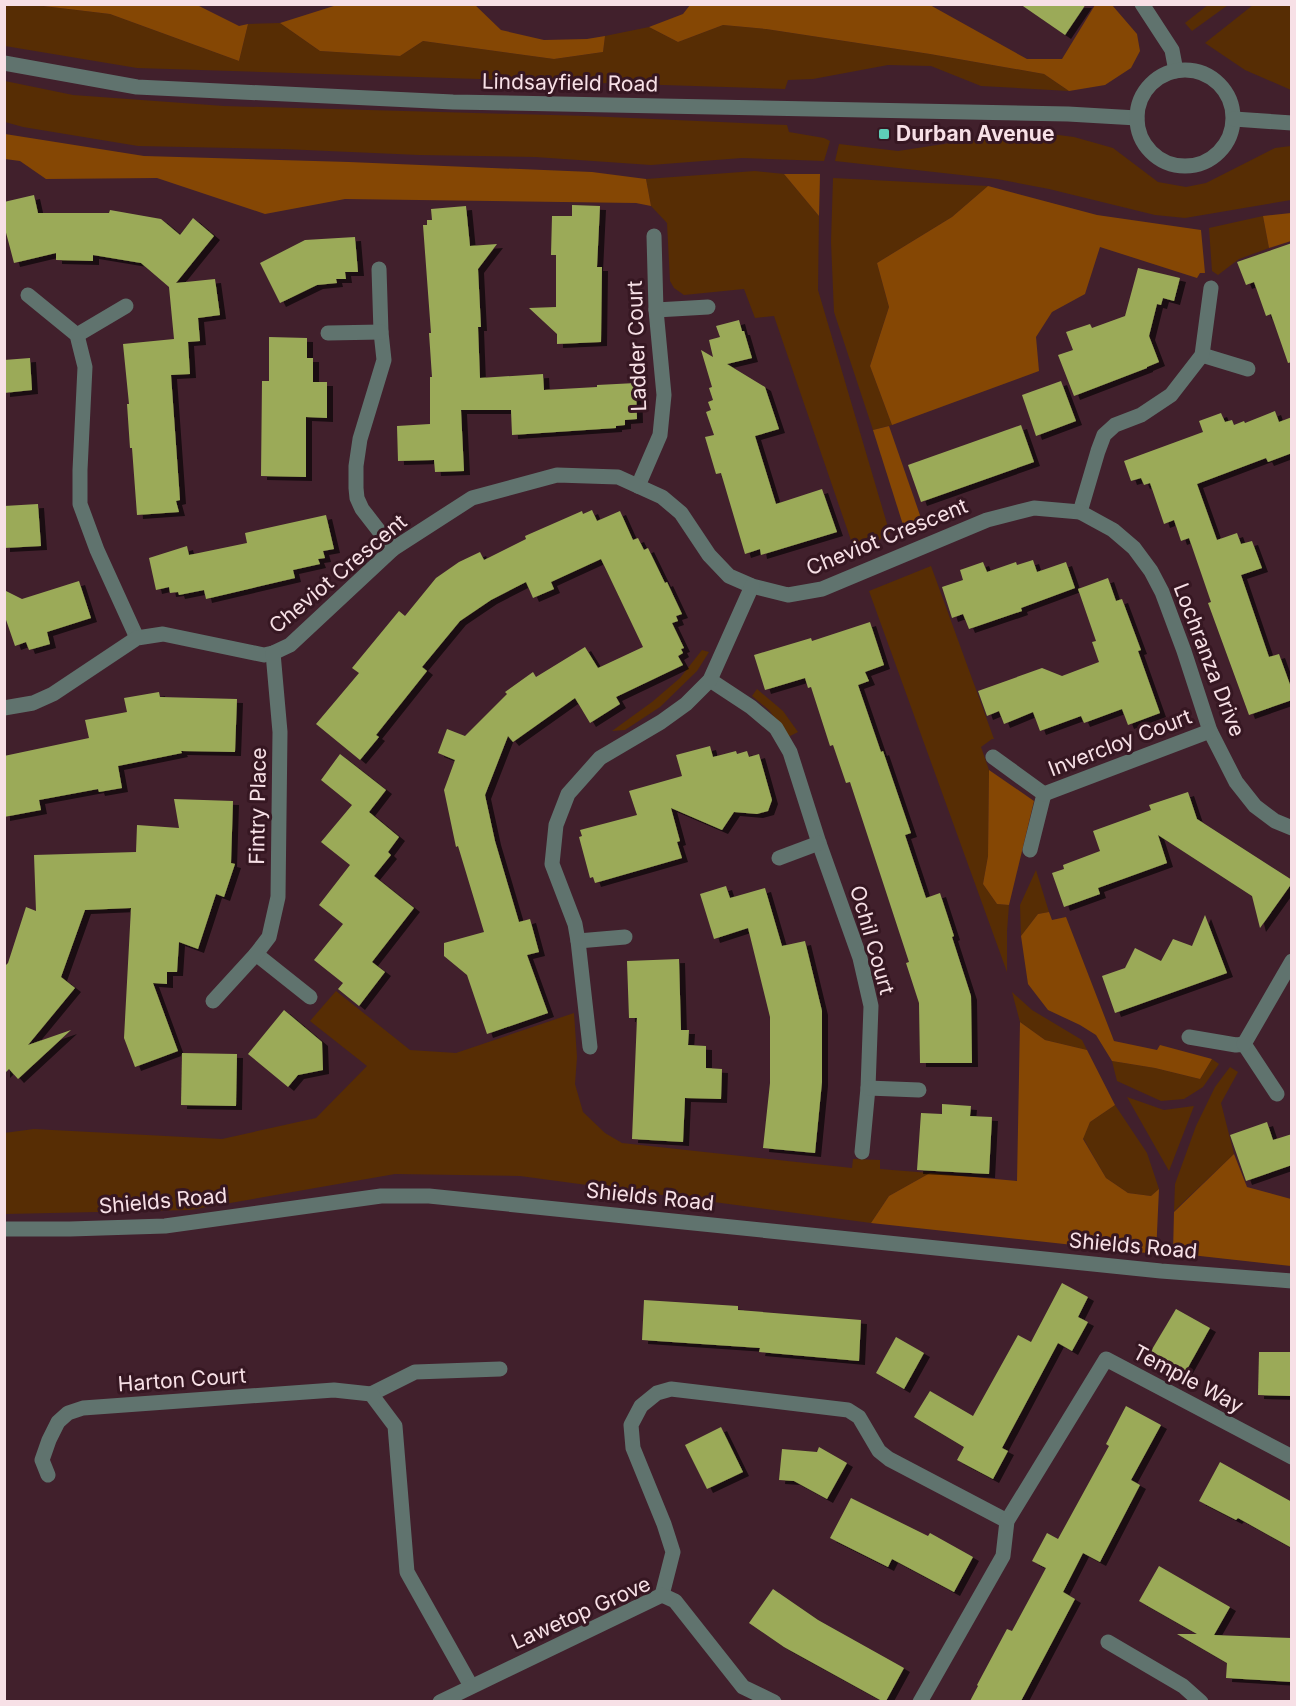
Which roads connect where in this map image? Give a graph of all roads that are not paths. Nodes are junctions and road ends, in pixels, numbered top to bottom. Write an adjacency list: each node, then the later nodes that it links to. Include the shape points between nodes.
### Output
1 (1142, 4): 3 (street, via 1172,51)
2 (4, 63): 4 (street, Lindsayfield Road, via 137,87 172,89 453,102)
3 (1176, 71): 4 (street, via 1161,76 1148,87); 5 (street, via 1191,70 1216,81 1232,105)
4 (1137, 118): 5 (street, via 1148,149 1177,165 1209,160 1222,150)
5 (1233, 119): 6 (street)
6 (1292, 123)
7 (654, 236): 13 (street, Ladder Court)
8 (379, 269): 14 (street)
9 (1211, 288): 17 (street)
10 (28, 295): 16 (street)
11 (126, 306): 16 (street)
12 (708, 307): 13 (street)
13 (656, 310): 19 (street, Ladder Court, via 664,395 660,435)
14 (381, 332): 15 (street); 21 (street, via 384,360 360,439 356,488 362,509)
15 (328, 333)
16 (77, 335): 23 (street, via 85,367 80,504)
17 (1202, 355): 18 (street); 20 (street, via 1172,395 1141,415 1114,425 1104,435)
18 (1248, 369)
19 (639, 486): 21 (street, Cheviot Crescent, via 618,477 556,474 472,498); 22 (street, Cheviot Crescent, via 662,497 681,513 709,555 729,576)
20 (1080, 512): 22 (street, Cheviot Crescent, via 1034,508 987,520 822,589 788,595); 27 (street, Lochranza Drive, via 1113,530 1134,548 1151,571 1184,651)
21 (393, 549): 24 (street, Cheviot Crescent, via 290,645)
22 (752, 586): 25 (street)
23 (137, 638): 24 (street, Cheviot Crescent, via 163,634 264,655); 26 (street, Cheviot Crescent, via 53,694 33,703)
24 (273, 653): 36 (street, Fintry Place, via 280,732 278,897 269,937)
25 (710, 680): 31 (street, Ochil Court, via 776,728 790,752); 35 (street, via 678,710 600,758 568,794 556,825 552,864)
26 (4, 708)
27 (1210, 731): 29 (street, Invercloy Court); 30 (street, Lochranza Drive, via 1236,782 1255,806)
28 (993, 757): 29 (street, Invercloy Court)
29 (1044, 794): 32 (street, Invercloy Court)
30 (1292, 828)
31 (819, 843): 33 (street); 43 (street, Ochil Court, via 860,958 871,1006)
32 (1030, 850)
33 (778, 858)
34 (625, 937): 35 (street)
35 (579, 941): 42 (street)
36 (256, 954): 38 (street); 39 (street, Fintry Place)
37 (1292, 961): 41 (street)
38 (310, 997)
39 (213, 1001)
40 (1188, 1037): 41 (street)
41 (1244, 1044): 45 (street)
42 (590, 1047)
43 (868, 1088): 44 (street); 46 (street, Ochil Court)
44 (919, 1090)
45 (1277, 1094)
46 (862, 1152)
47 (4, 1229): 48 (street, Shields Road, via 165,1226 381,1196 429,1196)
48 (1292, 1281)
49 (500, 1369): 50 (street, via 415,1372)
50 (370, 1394): 52 (street, Harton Court, via 334,1390 83,1408 58,1422 42,1460); 56 (street, via 395,1426 407,1572)
51 (1292, 1457): 53 (street, Temple Way, via 1106,1359)
52 (48, 1475)
53 (1007, 1521): 54 (street, via 889,1459 859,1417 848,1410 671,1389 657,1393 641,1406 631,1425 633,1448 673,1552); 59 (street, via 1003,1556)
54 (662, 1595): 56 (street, Lawetop Grove); 58 (street, Lawetop Grove, via 675,1601 743,1687)
55 (1108, 1642): 60 (street, via 1183,1686)
56 (471, 1686): 57 (street, Lawetop Grove)
57 (440, 1701)
58 (774, 1701)
59 (920, 1701)
60 (1201, 1701)

